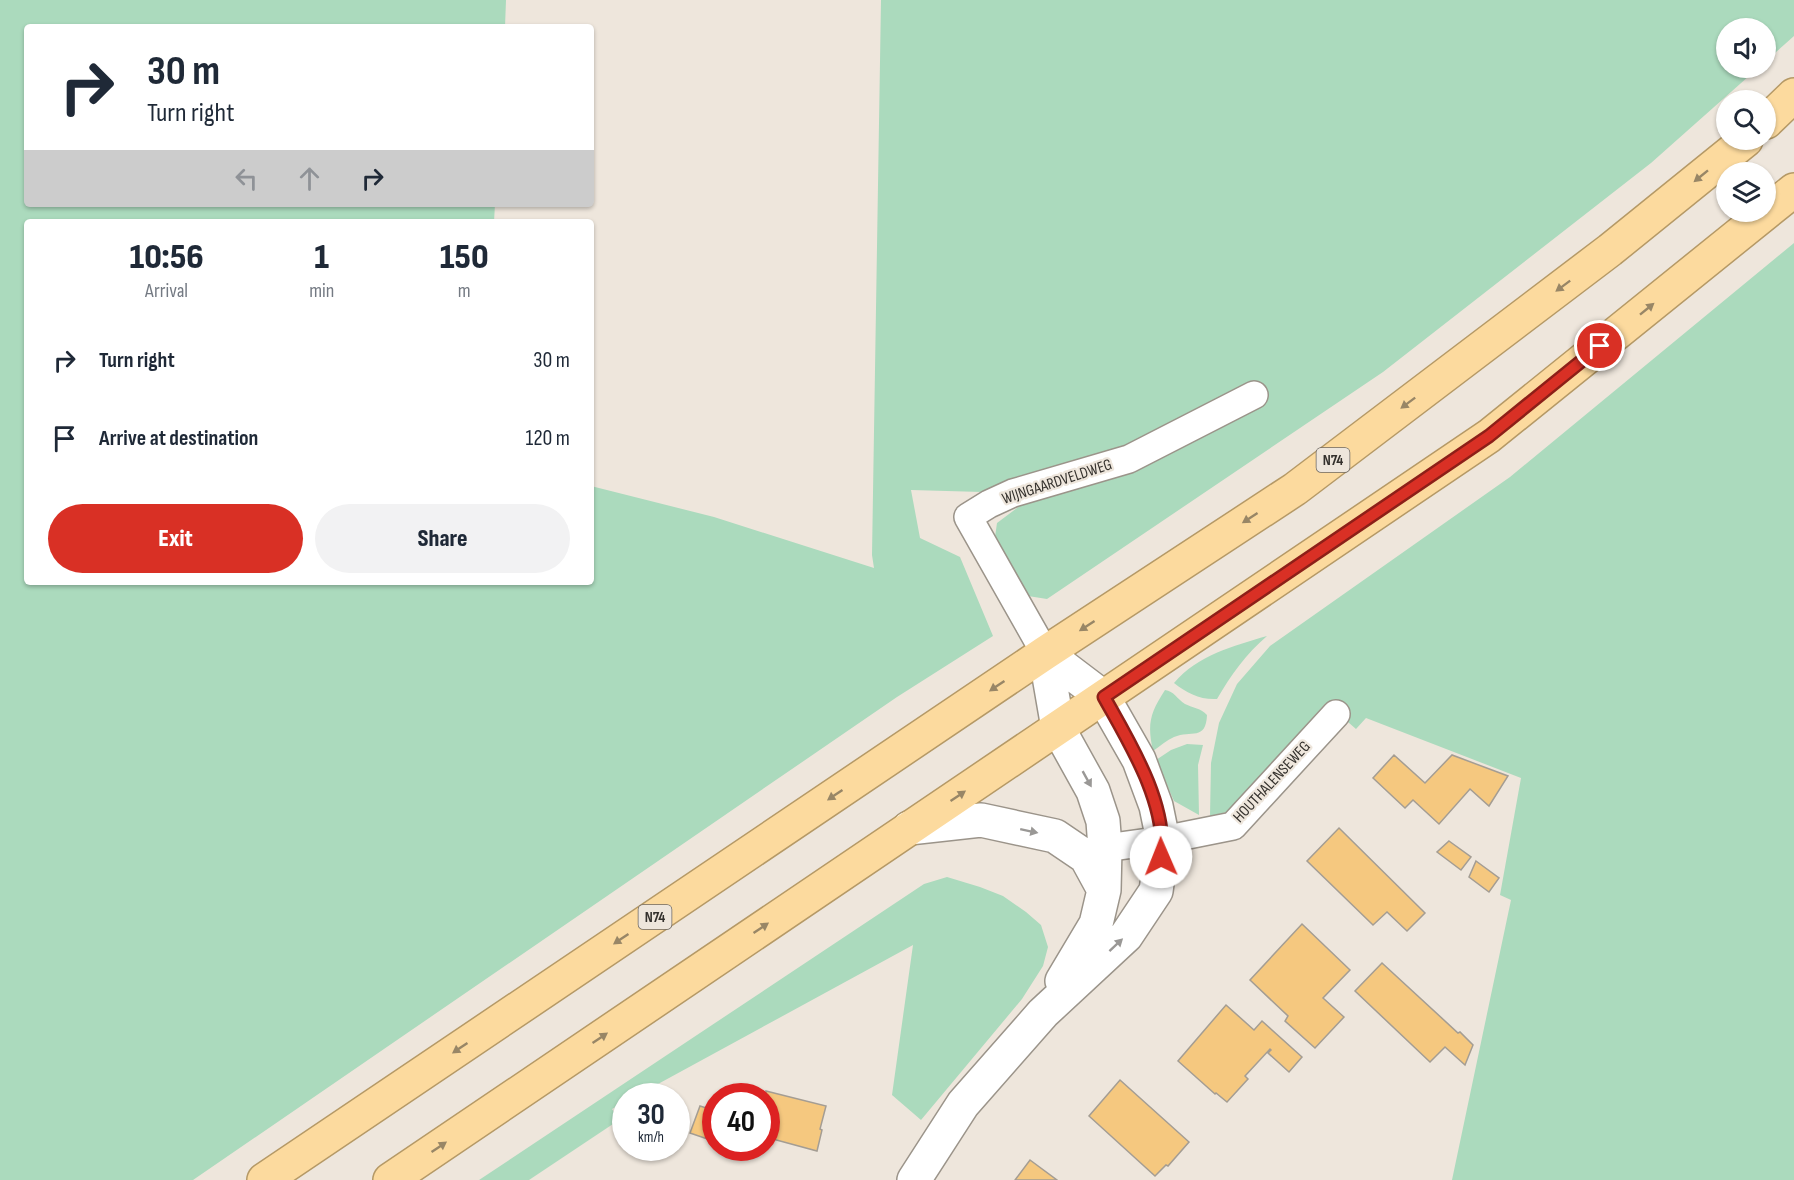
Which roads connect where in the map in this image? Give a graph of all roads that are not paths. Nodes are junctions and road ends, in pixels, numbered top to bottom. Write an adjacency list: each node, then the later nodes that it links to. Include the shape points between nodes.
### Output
1 (1794, 94): 2 (highway)
2 (1776, 112)
3 (1734, 150): 6 (highway, N74, one-way to 6, via 1610,250 1295,489)
4 (1794, 190): 7 (highway, one-way to 4, via 1489,436)
5 (1254, 395): 6 (street, WIJNGAARDVELDWEG, via 1129,459 1013,493 968,517)
6 (1045, 653): 7 (street); 9 (street); 15 (highway, N74, one-way to 15)
7 (1104, 697): 9 (highway); 11 (street, via 1139,760 1156,806)
8 (1336, 714): 11 (street, HOUTHALENSEWEG, via 1233,826)
9 (1058, 728): 10 (highway, one-way to 9); 12 (street, one-way to 12, via 1093,791 1103,821)
10 (909, 828): 13 (street, one-way to 13, via 981,820 1055,836 1086,857); 16 (highway, one-way to 10)
11 (1163, 840): 12 (street, HOUTHALENSEWEG); 14 (street, one-way to 11, via 1126,936 1156,891)
12 (1105, 848): 13 (street)
13 (1104, 890): 14 (street, via 1096,924)
14 (1043, 1013): 17 (street, via 963,1104)
15 (264, 1180)
16 (390, 1180)
17 (914, 1180)

